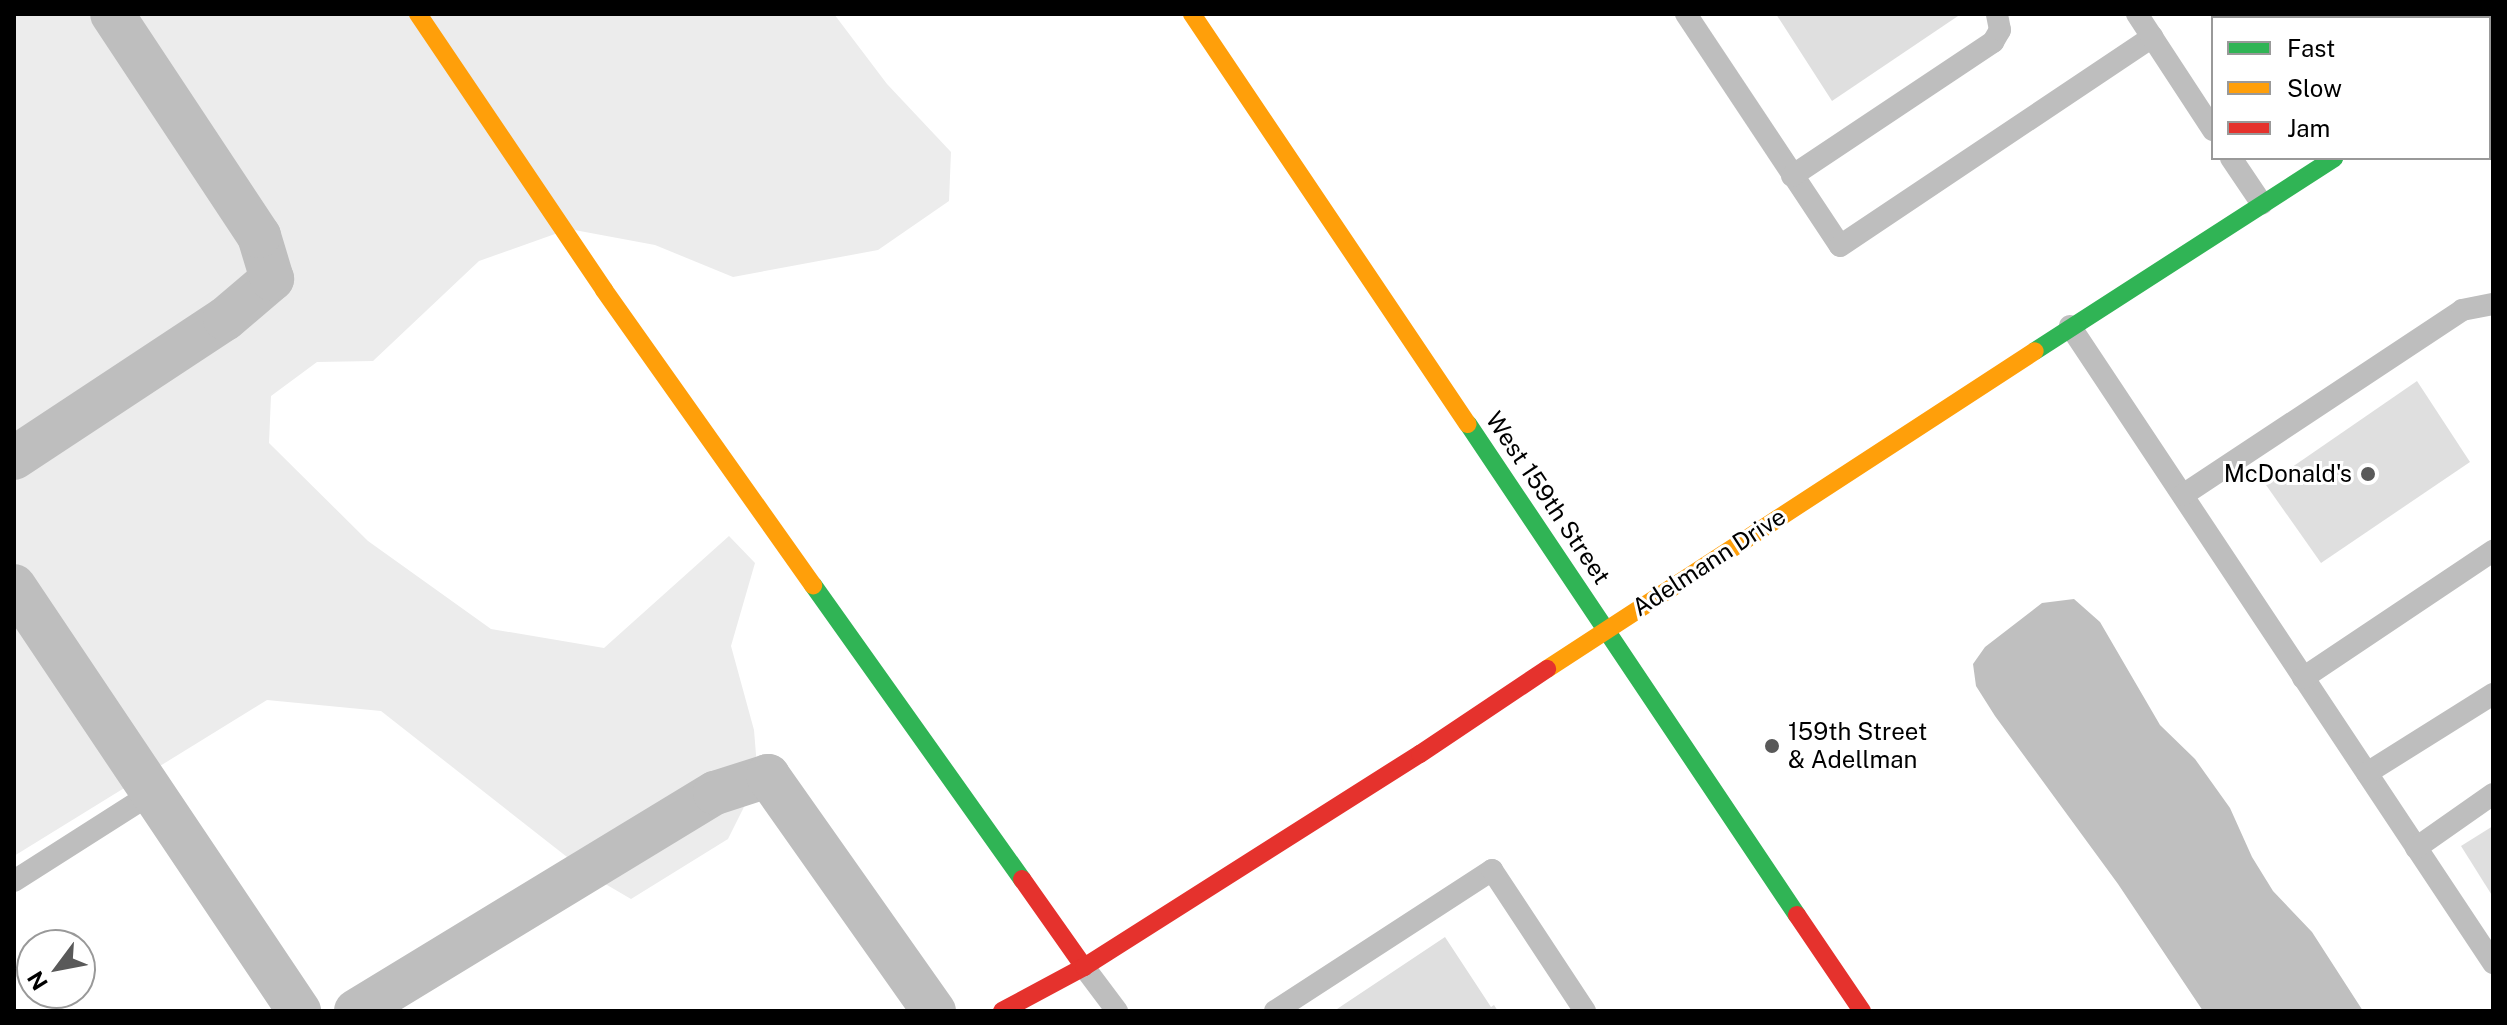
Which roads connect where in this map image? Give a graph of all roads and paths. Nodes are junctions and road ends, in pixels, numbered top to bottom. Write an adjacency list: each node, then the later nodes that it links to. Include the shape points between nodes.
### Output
1 (112, 14): 15 (street, via 259,236 272,279 225,319)
2 (418, 14): 28 (street, via 604,290)
3 (1192, 14): 19 (street, West 159th Street)
4 (1686, 14): 11 (lane)
5 (1997, 14): 11 (lane, via 2000,30 1993,42)
6 (2137, 14): 7 (lane)
7 (2152, 37): 8 (lane); 11 (lane, via 1840,246)
8 (2211, 127)
9 (2232, 160): 12 (lane)
10 (2331, 160): 12 (street, Adelmann Drive)
11 (1792, 176)
12 (2262, 204): 14 (street, Adelmann Drive)
13 (2493, 304): 16 (lane, via 2462,310)
14 (2070, 326): 16 (lane); 19 (street, Adelmann Drive)
15 (14, 458)
16 (2183, 495): 20 (lane)
17 (2493, 551): 20 (lane)
18 (14, 586): 23 (street)
19 (1607, 628): 28 (street, Adelmann Drive, via 1420,754); 36 (street, West 159th Street)
20 (2303, 678): 22 (lane)
21 (2493, 694): 22 (lane)
22 (2367, 773): 25 (lane)
23 (152, 793): 26 (lane); 29 (street)
24 (2493, 794): 25 (lane)
25 (2416, 848): 27 (lane)
26 (14, 881)
27 (2493, 963)
28 (1084, 967): 32 (street, Adelmann Drive); 33 (lane)
29 (299, 1011)
30 (356, 1011): 31 (street, via 715,793 768,776)
31 (934, 1011)
32 (1002, 1011)
33 (1117, 1011)
34 (1275, 1011): 35 (lane, via 1492,870)
35 (1585, 1011)
36 (1862, 1011)

